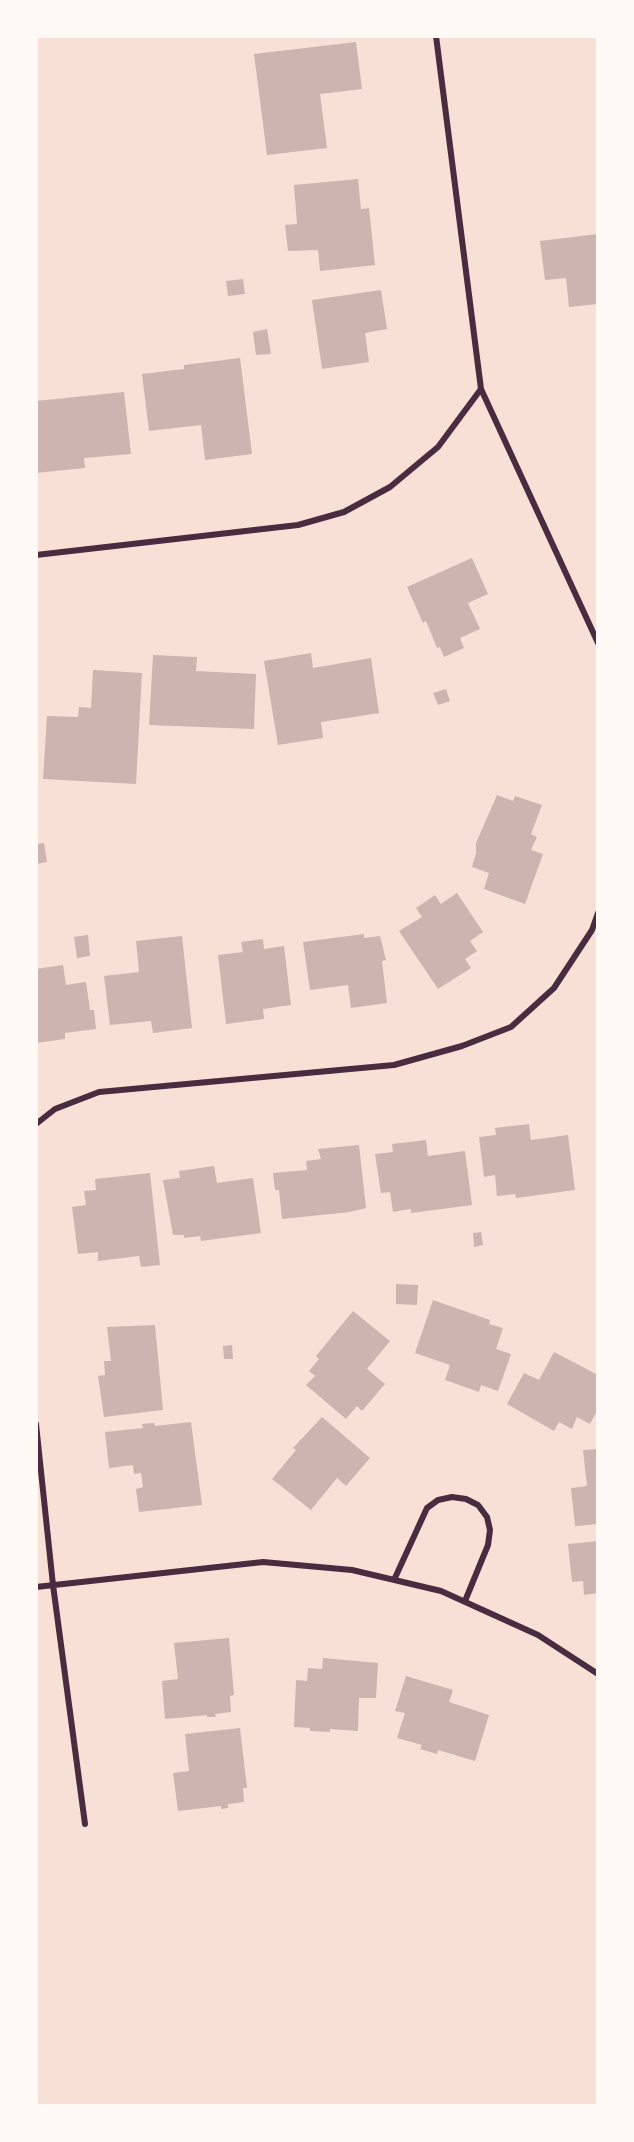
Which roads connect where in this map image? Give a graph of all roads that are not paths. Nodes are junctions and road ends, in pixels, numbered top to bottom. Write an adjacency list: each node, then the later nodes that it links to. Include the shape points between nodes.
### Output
1 (436, 36): 2 (street)
2 (481, 389): 3 (street, via 438,447 390,487 345,512 298,525); 4 (street)
3 (36, 555)
4 (598, 643)
5 (598, 913): 6 (street, via 592,930 554,988 510,1027 462,1046 394,1065 99,1092 55,1109)
6 (36, 1124)
7 (36, 1424): 9 (street)
8 (394, 1580): 9 (street, via 352,1570 263,1562); 11 (street); 11 (street, via 427,1508 438,1500 466,1498 487,1517 490,1530 488,1545)
9 (54, 1585): 10 (street); 13 (street)
10 (36, 1587)
11 (465, 1601): 12 (street, via 538,1635)
12 (598, 1674)
13 (85, 1824)

